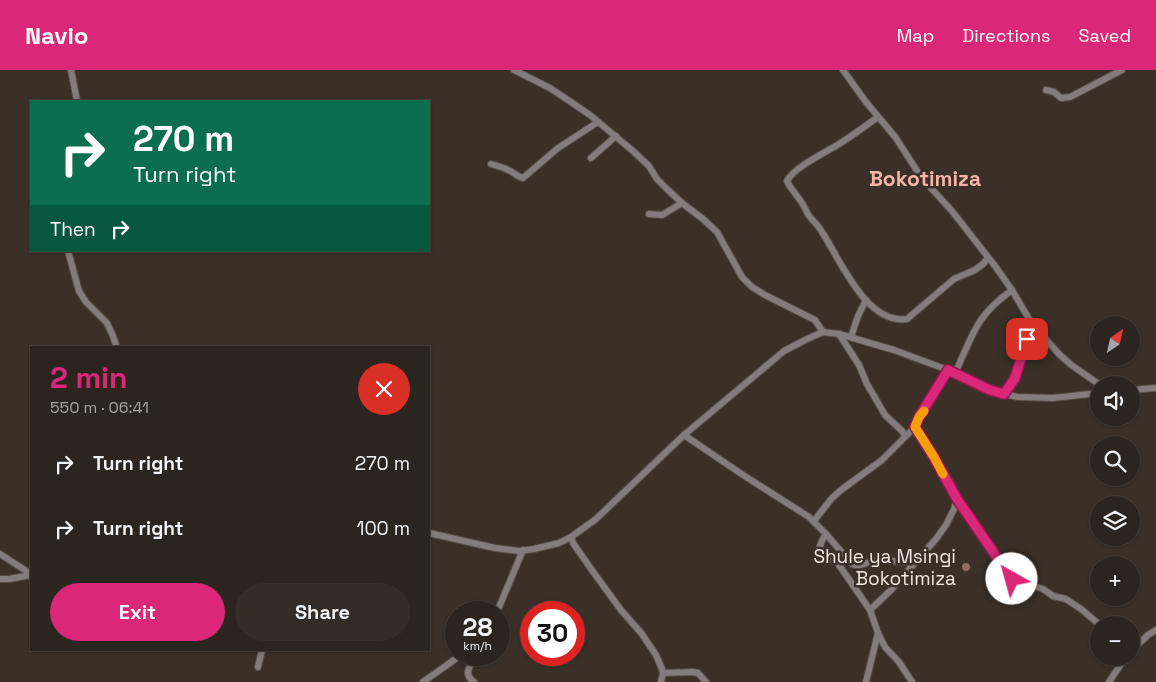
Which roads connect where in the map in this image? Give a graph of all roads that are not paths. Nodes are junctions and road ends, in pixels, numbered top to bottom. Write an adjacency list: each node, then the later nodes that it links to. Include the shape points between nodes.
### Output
1 (71, 70): 6 (street)
2 (514, 70): 8 (street, via 550,88)
3 (843, 70): 7 (street)
4 (1122, 70): 5 (street, via 1070,97 1061,98)
5 (1046, 90)
6 (77, 100)
7 (878, 117): 15 (street, via 921,177); 17 (street, via 790,175 787,181)
8 (598, 122): 9 (street); 11 (street, via 558,148 523,178)
9 (616, 136): 10 (street); 12 (street)
10 (591, 158)
11 (491, 164)
12 (682, 203): 13 (street, via 662,215); 19 (street, via 717,232 742,278 765,295 815,320)
13 (649, 214)
14 (68, 252): 22 (street, via 79,291 108,325)
15 (988, 258): 16 (street); 17 (street, via 975,270 954,279 907,319 886,316)
16 (1012, 290): 18 (street); 23 (street, via 980,322)
17 (866, 300): 21 (street)
18 (1032, 324): 24 (street, via 1070,364); 27 (street, via 1015,378)
19 (823, 332): 20 (street); 30 (street, via 784,351)
20 (839, 334): 21 (street); 31 (street, via 859,364 881,408)
21 (851, 337): 23 (street)
22 (116, 346)
23 (952, 372): 27 (street); 29 (street)
24 (1090, 378)
25 (1156, 388): 26 (street)
26 (1140, 389)
27 (1004, 394): 28 (street, via 1053,398)
28 (1090, 394)
29 (915, 427): 31 (street); 32 (street)
30 (684, 435): 33 (street); 36 (street, via 596,519)
31 (905, 436): 33 (street, via 882,460 832,498)
32 (957, 499): 39 (street, via 946,524); 45 (street, via 1007,575 1066,599)
33 (814, 521): 35 (street)
34 (430, 533): 37 (street, via 495,548)
35 (826, 534): 39 (street, via 854,565 880,560); 44 (street, via 820,544 821,556 836,561)
36 (571, 537): 37 (street); 54 (street, via 621,610 642,634)
37 (523, 550): 43 (street)
38 (0, 554): 40 (street)
39 (914, 563): 44 (street)
40 (30, 573)
41 (30, 574): 42 (street)
42 (0, 579)
43 (501, 601)
44 (870, 610): 47 (street)
45 (1090, 617)
46 (1156, 630): 48 (street)
47 (878, 633): 59 (street); 60 (street)
48 (1140, 643)
49 (262, 651): 53 (street)
50 (446, 666): 55 (street)
51 (470, 666): 56 (street, via 468,675)
52 (1119, 666): 61 (street)
53 (258, 667)
54 (663, 673): 57 (street); 58 (street, via 698,673)
55 (423, 682)
56 (474, 682)
57 (661, 682)
58 (706, 682)
59 (866, 682)
60 (912, 682)
61 (1110, 682)

